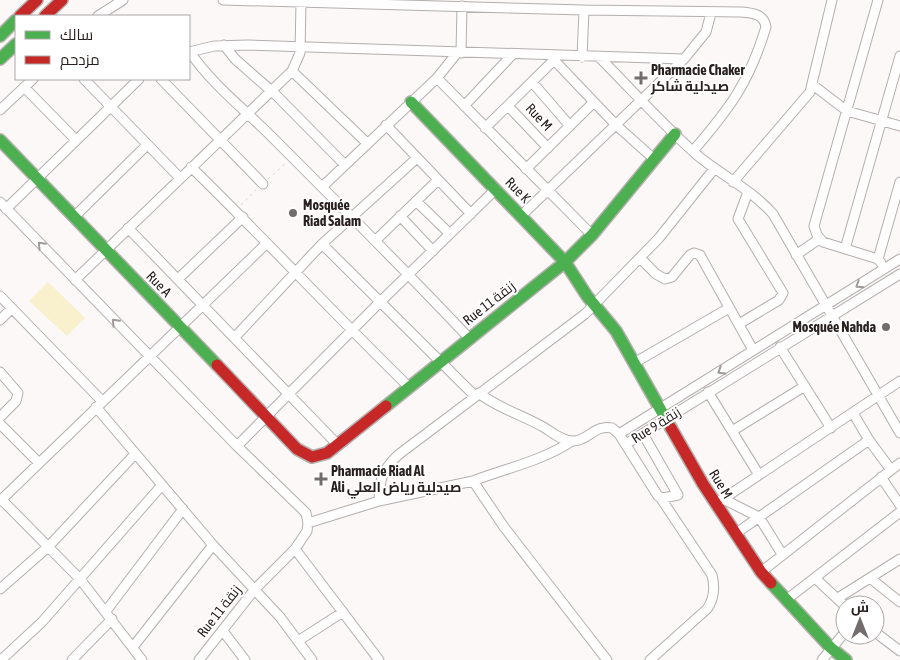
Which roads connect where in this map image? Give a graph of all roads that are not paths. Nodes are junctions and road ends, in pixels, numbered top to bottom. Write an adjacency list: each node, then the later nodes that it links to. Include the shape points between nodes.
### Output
1 (37, 0): 11 (street)
2 (62, 0): 12 (street)
3 (123, 0): 13 (street)
4 (223, 0): 7 (street)
5 (832, 0): 36 (street)
6 (878, 0): 46 (street)
7 (301, 2): 8 (street); 18 (street)
8 (462, 6): 9 (street); 21 (street)
9 (584, 10): 10 (street); 24 (street)
10 (711, 12): 28 (street, via 706,32); 61 (street, via 759,15 766,25 737,98)
11 (21, 15)
12 (46, 15)
13 (100, 15)
14 (15, 21): 15 (street)
15 (0, 36)
16 (15, 45): 27 (street)
17 (224, 45): 18 (street); 19 (street); 38 (street, via 246,70)
18 (300, 48): 21 (street); 29 (street)
19 (190, 52)
20 (190, 53): 47 (street)
21 (459, 53): 22 (street); 30 (street)
22 (512, 56): 26 (street); 43 (street)
23 (900, 56): 48 (street)
24 (582, 57): 25 (street); 26 (street)
25 (599, 57): 28 (street); 39 (street)
26 (554, 58): 35 (street); 41 (street)
27 (0, 59)
28 (684, 59): 39 (street)
29 (292, 71): 38 (street); 58 (street)
30 (436, 78): 40 (street); 43 (street)
31 (32, 80): 37 (street)
32 (85, 80): 42 (street)
33 (138, 80): 42 (street)
34 (162, 80): 57 (street)
35 (532, 82): 44 (street); 51 (street)
36 (813, 85): 46 (street); 71 (street, via 806,99)
37 (24, 88): 45 (street); 56 (street)
38 (271, 90): 47 (street); 64 (street)
39 (643, 100): 50 (street); 54 (street)
40 (411, 102): 49 (street); 75 (street, Rue K)
41 (594, 102): 50 (street); 51 (street)
42 (111, 106): 56 (street); 59 (street)
43 (464, 106): 53 (street)
44 (508, 106): 53 (street); 60 (street, Rue M)
45 (0, 110)
46 (847, 111): 48 (street); 89 (street, via 816,220 815,231)
47 (248, 112): 57 (street); 74 (street)
48 (882, 121): 52 (street); 93 (street)
49 (386, 125): 58 (street); 62 (street)
50 (616, 125): 63 (street); 76 (street)
51 (570, 126): 60 (street)
52 (900, 126)
53 (485, 128): 66 (street)
54 (675, 134): 61 (street); 63 (street, Rue 11 زنقة)
55 (0, 140): 68 (street, Rue A)
56 (76, 140): 68 (street)
57 (219, 141): 65 (street); 73 (street)
58 (367, 143): 64 (street)
59 (147, 145): 69 (street); 83 (street)
60 (548, 148): 66 (street)
61 (693, 151): 67 (street)
62 (417, 158): 70 (street); 85 (street)
63 (654, 159): 88 (street, Rue 11 زنقة)
64 (345, 165): 74 (street)
65 (191, 167): 69 (street); 84 (street)
66 (526, 169): 76 (street)
67 (714, 169): 71 (street); 97 (street)
68 (37, 178): 79 (street); 83 (street, Rue A)
69 (180, 178): 86 (street)
70 (438, 180): 78 (street); 80 (street)
71 (733, 182): 77 (street)
72 (900, 182): 98 (street)
73 (263, 184)
74 (322, 187): 85 (street)
75 (496, 188): 80 (street); 82 (street, Rue K)
76 (547, 191): 82 (street); 88 (street)
77 (748, 192): 96 (street, via 772,214); 116 (street, via 738,219 783,293 779,300)
78 (416, 201): 81 (street); 87 (street)
79 (3, 206): 106 (street, one-way to 79)
80 (470, 214): 87 (street)
81 (400, 216): 90 (street); 95 (street)
82 (522, 216): 100 (street, Rue K)
83 (74, 217): 94 (street, Rue A)
84 (243, 217): 91 (street); 105 (street)
85 (352, 217): 90 (street); 92 (street)
86 (128, 228): 94 (street); 105 (street)
87 (450, 234): 95 (street)
88 (592, 235): 100 (street, Rue 11 زنقة)
89 (820, 239): 93 (street); 96 (street)
90 (376, 240): 103 (street)
91 (267, 243): 102 (street); 109 (street)
92 (322, 244): 102 (street); 108 (street)
93 (845, 249): 98 (street)
94 (105, 251): 106 (street); 117 (street, Rue A)
95 (432, 251): 103 (street)
96 (796, 255): 111 (street)
97 (640, 258): 110 (street); 113 (street, via 665,279 672,277 690,254 699,254)
98 (878, 259): 101 (street)
99 (900, 259): 101 (street, Rue 9 زنقة)
100 (565, 262): 110 (street, Rue K); 120 (street, Rue 11 زنقة)
101 (884, 269): 111 (street, Rue 9 زنقة, one-way to 111)
102 (297, 272): 118 (street); 119 (street)
103 (409, 274): 108 (street); 120 (street)
104 (900, 274): 114 (street, Rue 9 زنقة)
105 (178, 279): 109 (street)
106 (75, 280): 123 (street, one-way to 106)
107 (0, 296): 112 (street)
108 (380, 302): 118 (street); 124 (street)
109 (202, 304): 117 (street); 119 (street)
110 (595, 305): 125 (street, Rue M, via 616,331); 132 (street)
111 (826, 306): 114 (street); 122 (street, Rue 9 زنقة)
112 (12, 308): 115 (street); 134 (street)
113 (729, 308): 116 (street); 125 (street)
114 (833, 316): 121 (street, Rue 9 زنقة); 133 (street)
115 (0, 320)
116 (739, 324): 122 (street)
117 (180, 327): 123 (street); 137 (street, Rue A)
118 (352, 331): 129 (street); 131 (street)
119 (235, 337): 131 (street)
120 (469, 338): 124 (street, Rue 11 زنقة)
121 (780, 346): 128 (street); 130 (street, Rue 9 زنقة)
122 (753, 350): 136 (street, Rue 9 زنقة, one-way to 136)
123 (149, 356): 134 (street); 149 (street)
124 (441, 362): 129 (street, Rue 11 زنقة); 132 (street)
125 (634, 363): 136 (street, Rue M)
126 (4, 376): 138 (street, via 16,389 18,397)
127 (900, 381): 133 (street)
128 (805, 386): 140 (street); 141 (street)
129 (408, 387): 147 (street, Rue 11 زنقة)
130 (708, 392): 136 (street, Rue 9 زنقة); 141 (street)
131 (289, 393): 137 (street); 147 (street)
132 (477, 394): 146 (street); 162 (street, via 386,467 380,479)
133 (878, 397): 135 (street); 142 (street)
134 (99, 404): 151 (street); 152 (street)
135 (853, 413): 140 (street); 145 (street)
136 (663, 414): 143 (street, Rue 9 زنقة); 144 (street, Rue 9 زنقة); 160 (street, Rue M, via 702,484)
137 (265, 416): 149 (street); 150 (street, Rue A)
138 (0, 418)
139 (0, 424): 152 (street)
140 (831, 428): 155 (street)
141 (732, 431): 155 (street)
142 (900, 433)
143 (620, 434): 146 (street, via 606,427); 148 (street, Rue 9 زنقة)
144 (643, 434): 148 (street, Rue 9 زنقة); 159 (street, via 678,495)
145 (869, 440): 154 (street); 166 (street)
146 (572, 441): 157 (street, via 524,465)
147 (337, 444): 150 (street, Rue 11 زنقة, via 315,458 305,456)
148 (626, 444): 159 (street)
149 (237, 446): 167 (street, via 304,509)
150 (297, 449)
151 (136, 454): 158 (street); 170 (street)
152 (39, 463): 161 (street)
153 (900, 463): 154 (street)
154 (891, 470): 156 (street)
155 (759, 475): 160 (street)
156 (881, 477): 163 (street); 172 (street)
157 (473, 481): 162 (street); 201 (street, via 504,527)
158 (162, 485): 164 (street); 177 (street)
159 (657, 494): 202 (street, via 712,574 714,589 707,609)
160 (719, 500): 166 (street); 168 (street, Rue M)
161 (1, 501): 170 (street)
162 (379, 501): 167 (street)
163 (900, 506)
164 (183, 509): 169 (street); 184 (street)
165 (900, 512): 175 (street)
166 (759, 517): 168 (street); 172 (street)
167 (308, 523): 171 (street, Rue 11 زنقة, via 307,531)
168 (735, 534): 174 (street, Rue M)
169 (213, 545): 179 (street); 191 (street)
170 (49, 546): 177 (street); 178 (street)
171 (295, 549): 179 (street, Rue 11 زنقة); 185 (street)
172 (782, 554): 174 (street)
173 (900, 559): 176 (street)
174 (761, 572): 182 (street, Rue M)
175 (815, 578): 180 (street); 182 (street)
176 (870, 578): 181 (street); 183 (street)
177 (80, 579): 184 (street); 194 (street, via 42,622)
178 (0, 588)
179 (255, 589): 187 (street, Rue 11 زنقة); 189 (street)
180 (835, 595)
181 (843, 595)
182 (786, 600): 192 (street, Rue M)
183 (900, 602)
184 (106, 611): 186 (street)
185 (343, 612): 189 (street); 200 (street)
186 (112, 619): 191 (street); 195 (street)
187 (223, 631): 197 (street, Rue 11 زنقة); 198 (street)
188 (885, 640): 193 (street)
189 (298, 641): 199 (street)
190 (835, 643): 192 (street)
191 (133, 647): 196 (street)
192 (831, 648): 203 (street); 204 (street, Rue M)
193 (900, 651)
194 (1, 660)
195 (72, 660)
196 (142, 660)
197 (199, 660)
198 (245, 660)
199 (312, 660)
200 (379, 660)
201 (607, 660)
202 (650, 660)
203 (822, 660)
204 (846, 660)

